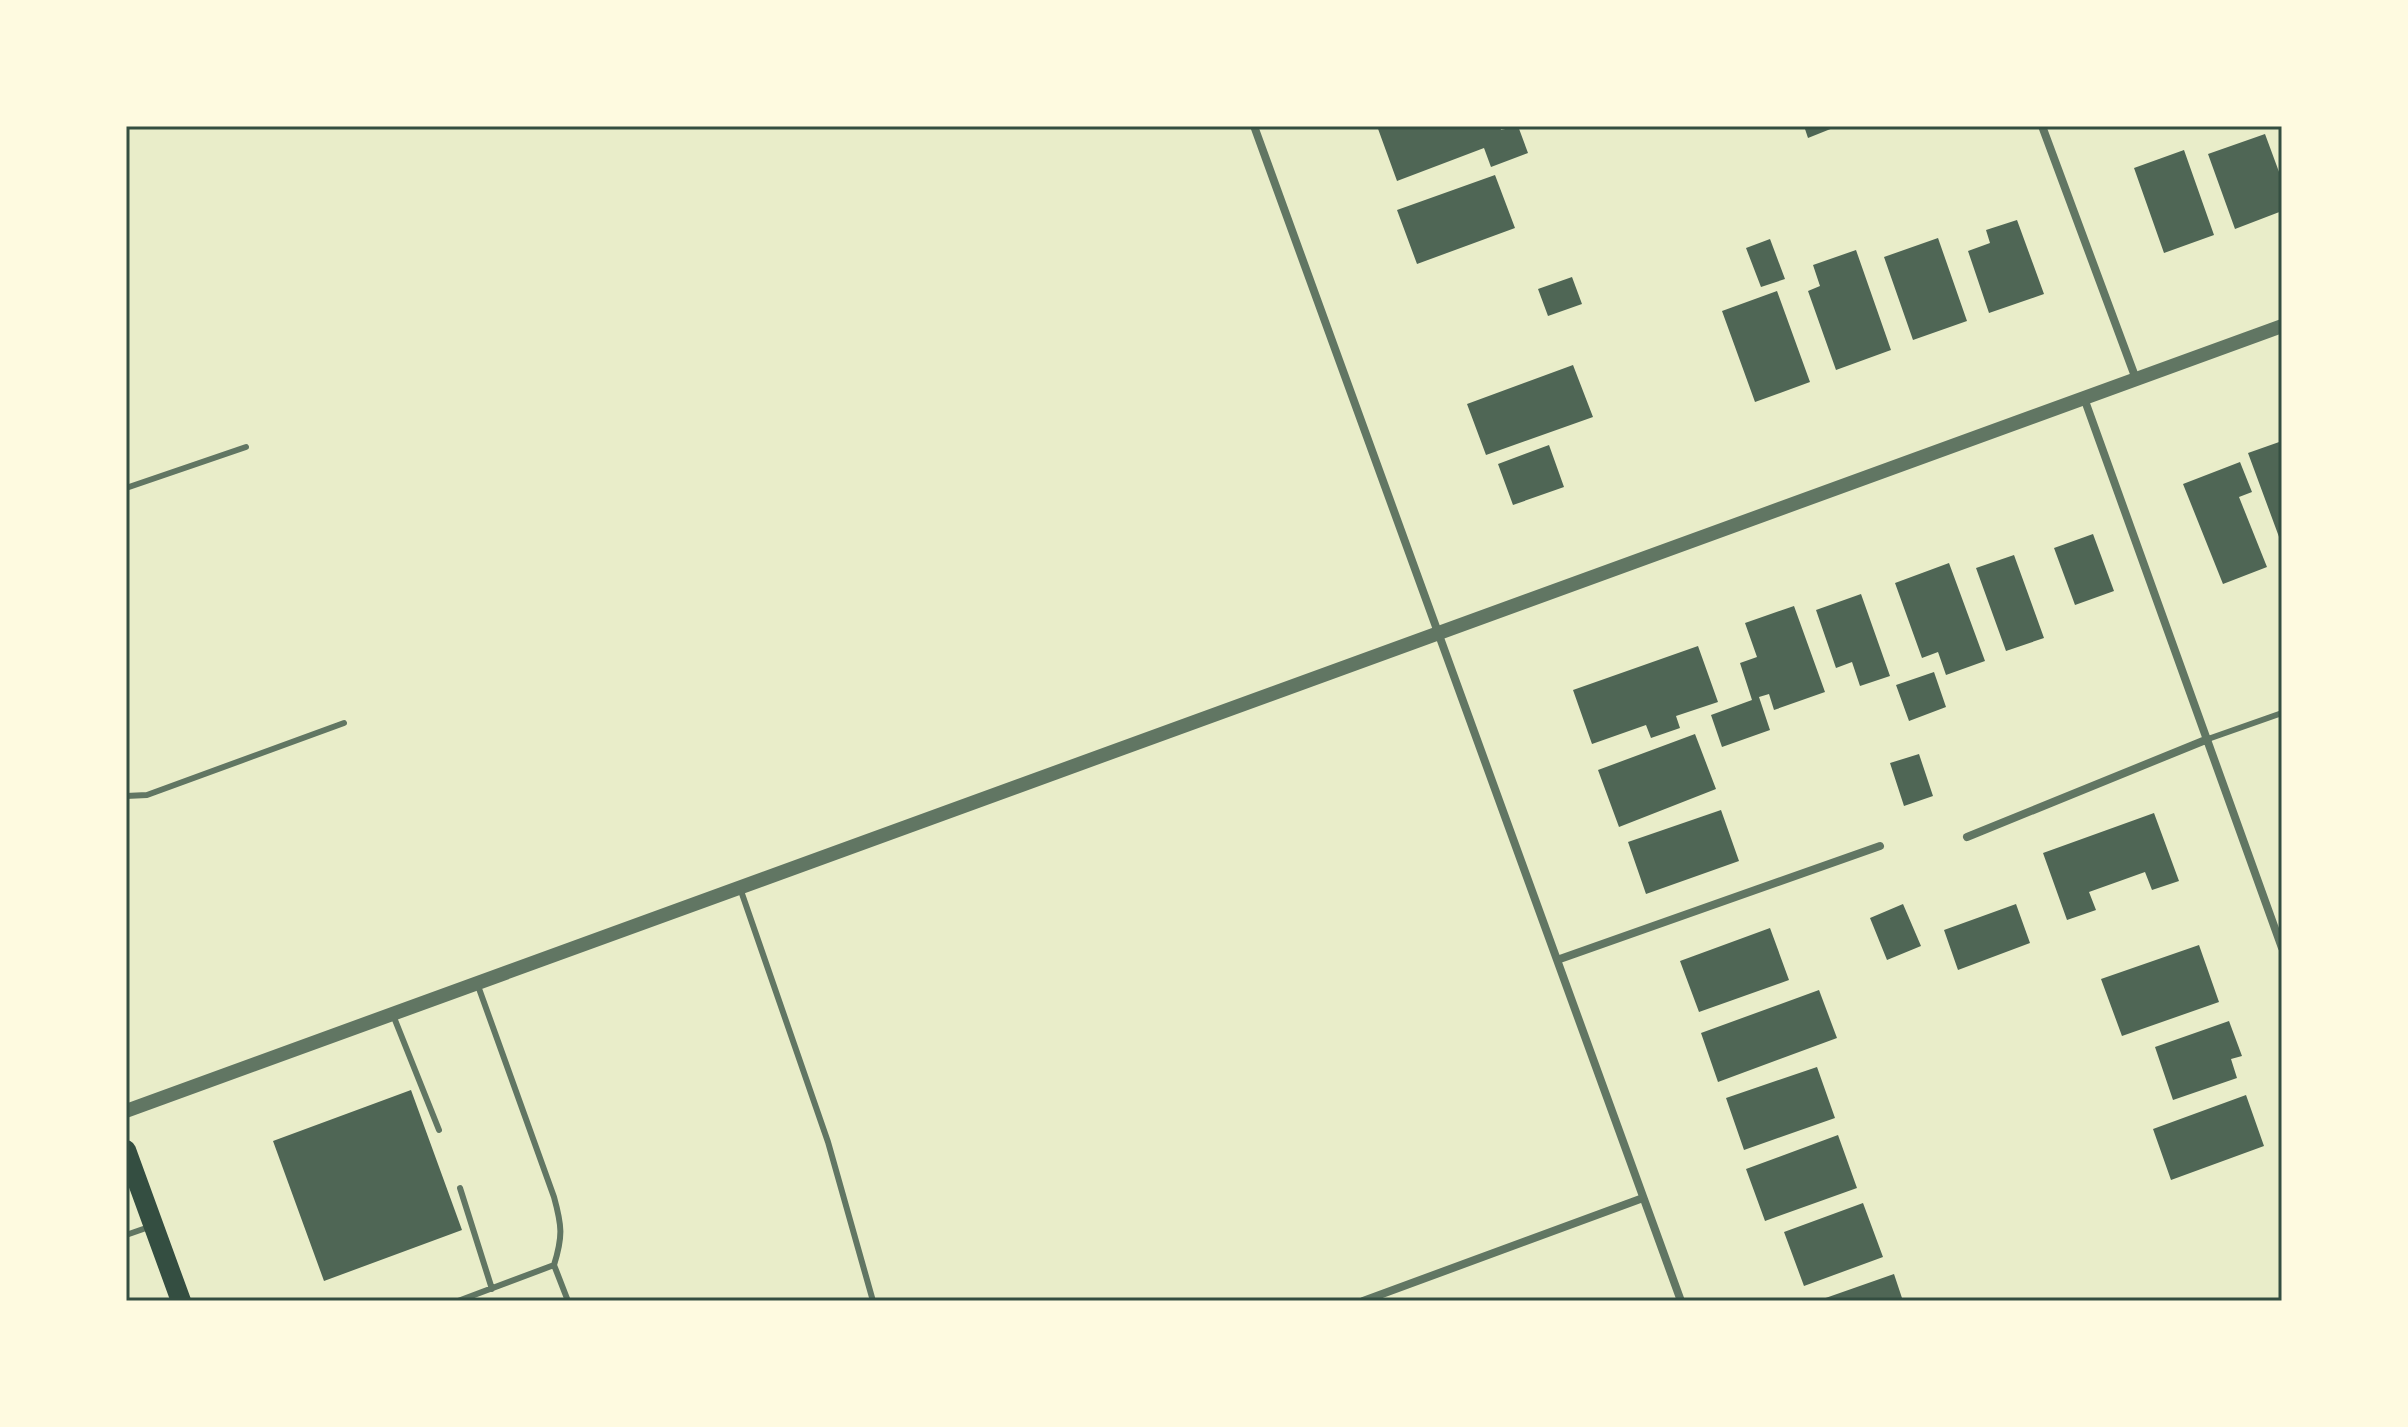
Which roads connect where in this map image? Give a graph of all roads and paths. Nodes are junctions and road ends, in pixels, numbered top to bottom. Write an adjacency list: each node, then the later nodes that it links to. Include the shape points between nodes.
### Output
1 (1254, 126): 8 (street)
2 (2042, 126): 4 (street)
3 (2282, 326): 4 (street)
4 (2136, 379): 5 (street)
5 (2084, 398): 8 (street); 11 (street)
6 (246, 447): 7 (lane)
7 (126, 488)
8 (1438, 633): 15 (street); 17 (street)
9 (2282, 713): 11 (lane)
10 (344, 723): 12 (lane, via 147,795)
11 (2208, 739): 13 (street); 16 (street)
12 (126, 796)
13 (1967, 837)
14 (1880, 846): 17 (street)
15 (740, 888): 18 (street); 32 (lane, via 828,1142)
16 (2282, 948)
17 (1557, 960): 24 (street)
18 (477, 983): 19 (street); 27 (lane, via 562,1226)
19 (393, 1014): 20 (street); 21 (lane)
20 (126, 1111)
21 (439, 1130)
22 (126, 1150): 25 (main road)
23 (460, 1188): 28 (lane)
24 (1643, 1198): 33 (street); 34 (street)
25 (153, 1225): 26 (lane); 29 (main road)
26 (126, 1235)
27 (554, 1265): 28 (lane); 31 (lane)
28 (492, 1289): 30 (lane)
29 (181, 1301)
30 (458, 1301)
31 (568, 1301)
32 (873, 1301)
33 (1363, 1301)
34 (1681, 1301)

